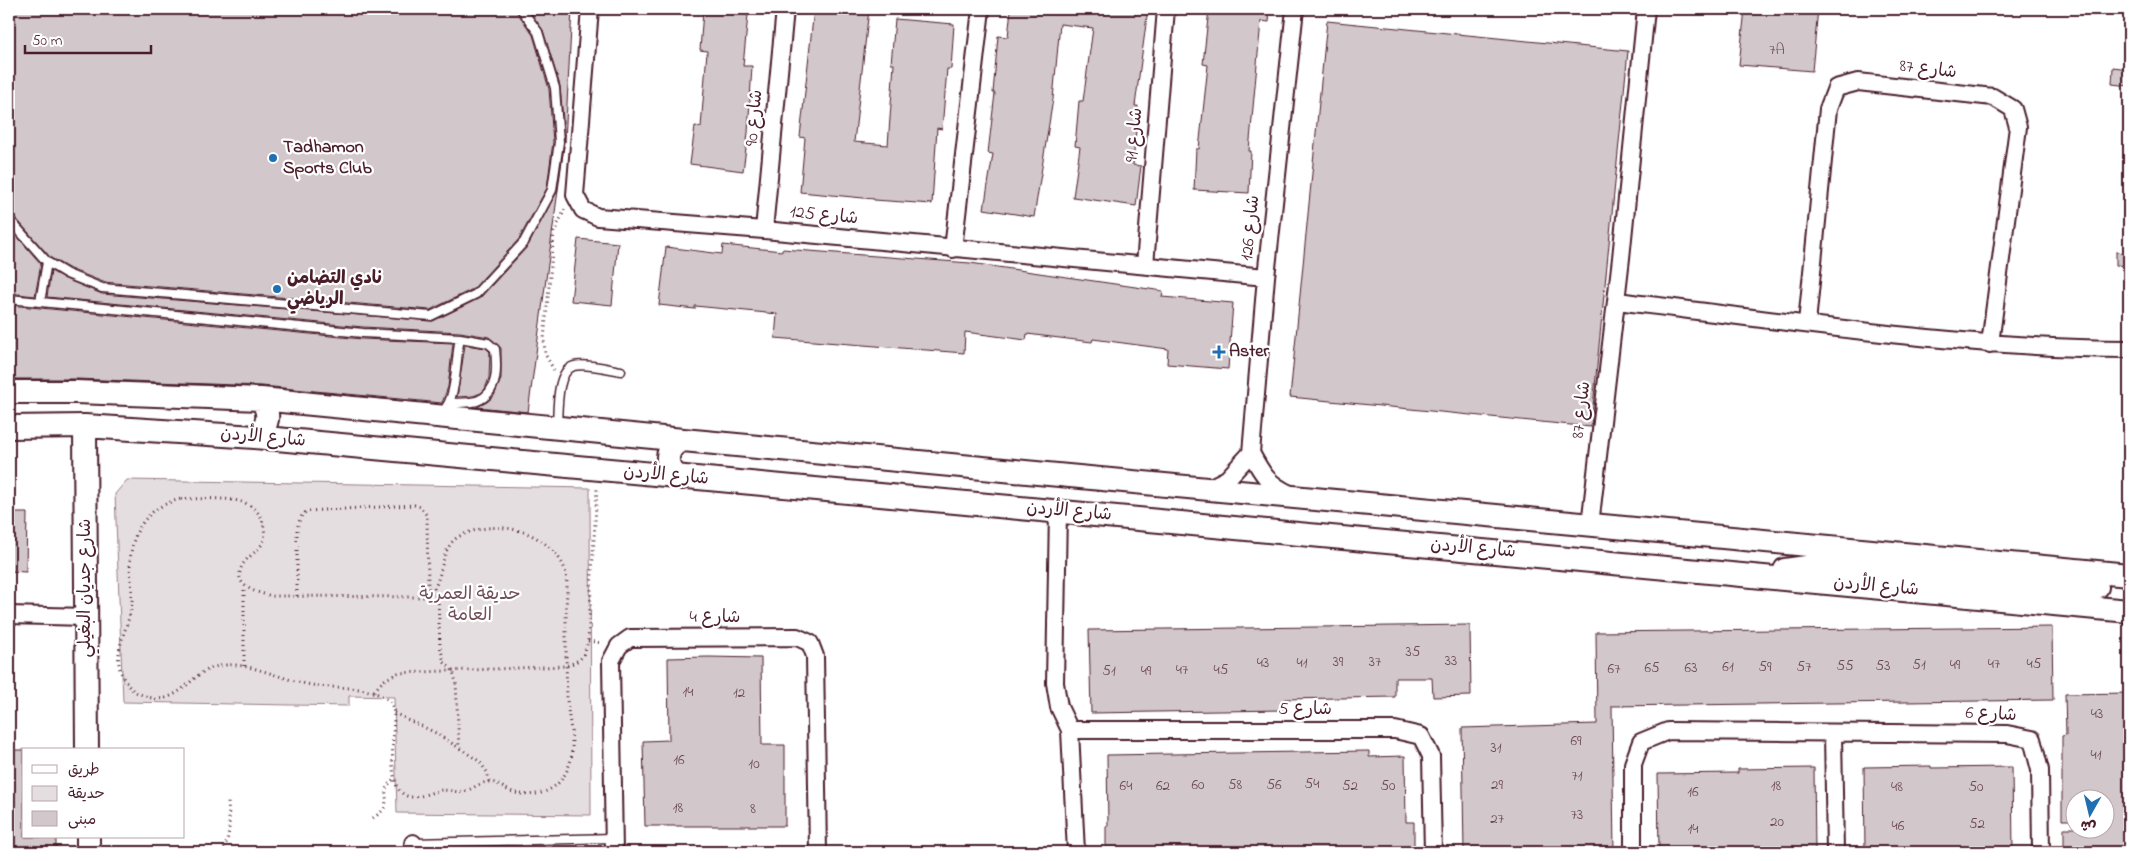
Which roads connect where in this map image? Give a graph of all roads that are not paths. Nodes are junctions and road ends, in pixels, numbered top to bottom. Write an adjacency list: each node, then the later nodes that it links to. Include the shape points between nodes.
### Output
1 (521, 9): 11 (lane, via 538,32 555,88 559,142 552,190 524,242 476,294 430,316 102,288)
2 (590, 9): 9 (street, شارع 125, via 574,195 583,210 598,217)
3 (785, 9): 9 (street, شارع 90)
4 (981, 9): 10 (street)
5 (1166, 9): 12 (street, شارع 91)
6 (1295, 9): 13 (street, شارع 126)
7 (1646, 9): 15 (street, شارع 87)
8 (9, 219): 11 (lane)
9 (764, 230): 10 (street, شارع 125)
10 (953, 249): 12 (street, شارع 125)
11 (47, 262): 16 (lane)
12 (1145, 265): 13 (street, شارع 125)
13 (1266, 277): 30 (street, شارع 126)
14 (9, 299): 16 (lane)
15 (1616, 301): 17 (street); 35 (street, شارع 87)
16 (40, 302): 18 (lane, via 363,333)
17 (1807, 323): 19 (street); 19 (street, شارع 87, via 1828,109 1836,88 1858,82 1993,98 2013,109 2018,127)
18 (460, 338): 24 (lane); 24 (lane, via 488,344 495,349 496,378 488,394 478,401)
19 (1990, 344): 20 (street)
20 (2129, 349)
21 (620, 371): 27 (lane, via 576,366 566,369 561,378)
22 (9, 392): 23 (main road, شارع الأردن)
23 (260, 399): 24 (main road, شارع الأردن); 28 (main road, via 267,419)
24 (443, 410): 27 (main road, شارع الأردن)
25 (85, 426): 26 (main road, شارع الأردن); 28 (main road, شارع الأردن); 41 (main road, شارع جديان البغيلي)
26 (9, 427)
27 (556, 428): 29 (main road, شارع الأردن)
28 (255, 437): 31 (main road, شارع الأردن)
29 (683, 440): 31 (main road, via 673,446 667,456 672,472); 32 (main road, شارع الأردن)
30 (1251, 453): 32 (street, via 1228,479); 33 (street, via 1274,486)
31 (682, 478): 34 (main road, شارع الأردن)
32 (1207, 489): 33 (main road, شارع الأردن)
33 (1293, 496): 35 (main road, شارع الأردن)
34 (1058, 511): 37 (main road, شارع الأردن); 42 (street, via 1055,683 1058,707)
35 (1590, 525): 36 (main road, شارع الأردن)
36 (2129, 575)
37 (1763, 577): 38 (main road, via 1798,567 1830,566); 39 (main road, شارع الأردن)
38 (2129, 590)
39 (2129, 611)
40 (9, 615): 41 (street)
41 (86, 617): 44 (main road, شارع جديان البغيلي)
42 (1070, 730): 52 (street); 53 (street, شارع 5, via 1395,730 1421,736 1431,756)
43 (1833, 732): 54 (street, شارع 6, via 1668,731 1641,742 1633,764); 55 (street); 56 (street, شارع 6, via 2007,734 2032,739 2040,770)
44 (87, 748)
45 (88, 838): 49 (main road)
46 (526, 840): 47 (lane); 48 (lane); 50 (lane)
47 (614, 845): 51 (street, شارع 4, via 611,661 619,646 630,638 797,637 810,644 815,656)
48 (413, 848)
49 (88, 852)
50 (526, 852)
51 (818, 852)
52 (1076, 852)
53 (1433, 852)
54 (1634, 852)
55 (1835, 852)
56 (2040, 852)

